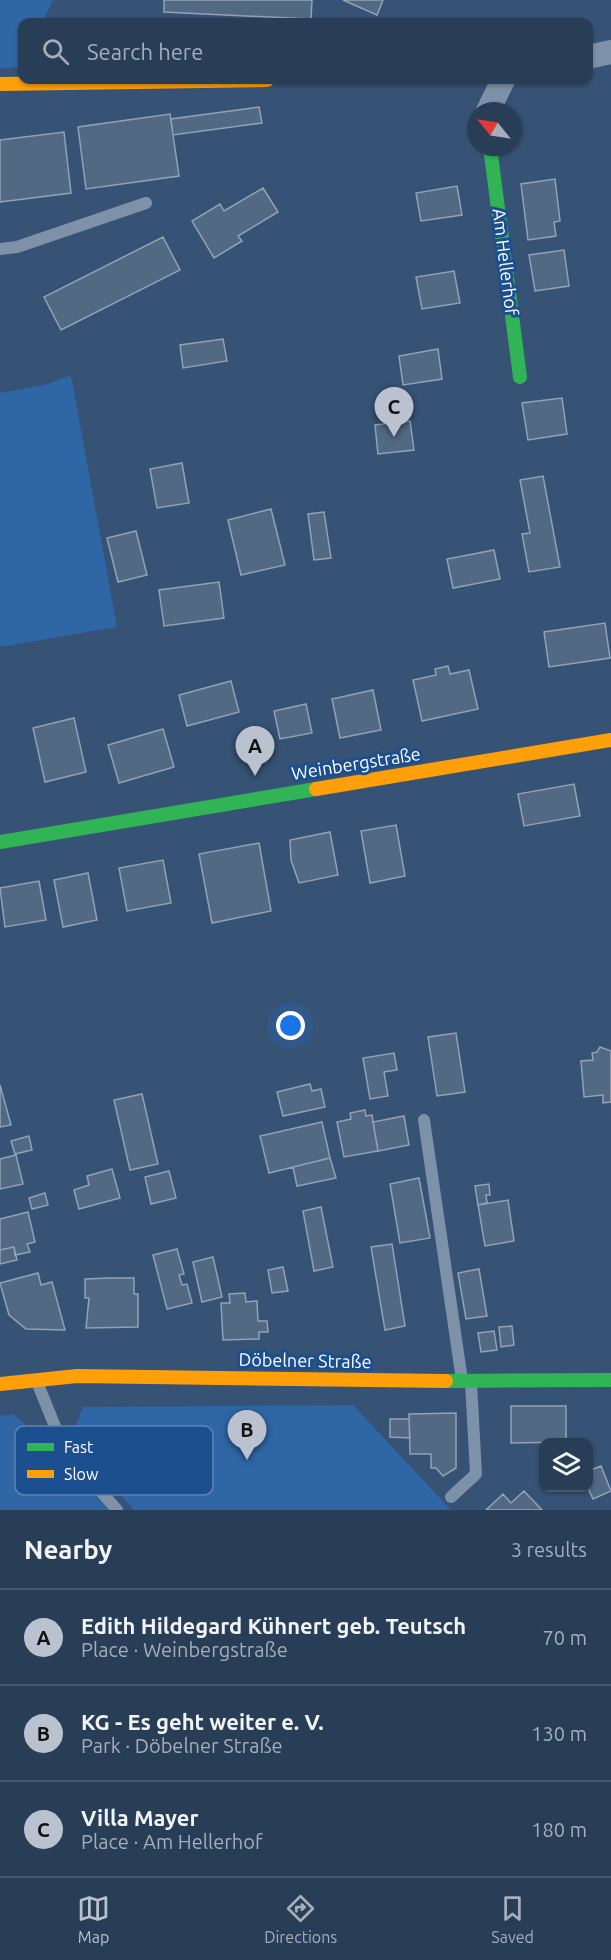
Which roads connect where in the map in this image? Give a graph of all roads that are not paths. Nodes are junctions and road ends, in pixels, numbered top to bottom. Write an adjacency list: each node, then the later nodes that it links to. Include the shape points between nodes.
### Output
1 (611, 52): 2 (street)
2 (593, 56)
3 (0, 84): 4 (street)
4 (18, 84)
5 (501, 84): 6 (street)
6 (492, 102)
7 (491, 156): 10 (street, Am Hellerhof)
8 (146, 203): 9 (lane, via 17,247)
9 (0, 249)
10 (520, 377)
11 (611, 740): 12 (street, Weinbergstraße)
12 (0, 842)
13 (424, 1120): 16 (lane)
14 (35, 1378): 16 (street, Döbelner Straße); 17 (street, Döbelner Straße); 18 (lane)
15 (611, 1380): 16 (street, Döbelner Straße)
16 (466, 1381): 20 (lane, via 477,1473)
17 (0, 1384)
18 (55, 1426)
19 (104, 1495): 21 (lane)
20 (451, 1497)
21 (117, 1510)

